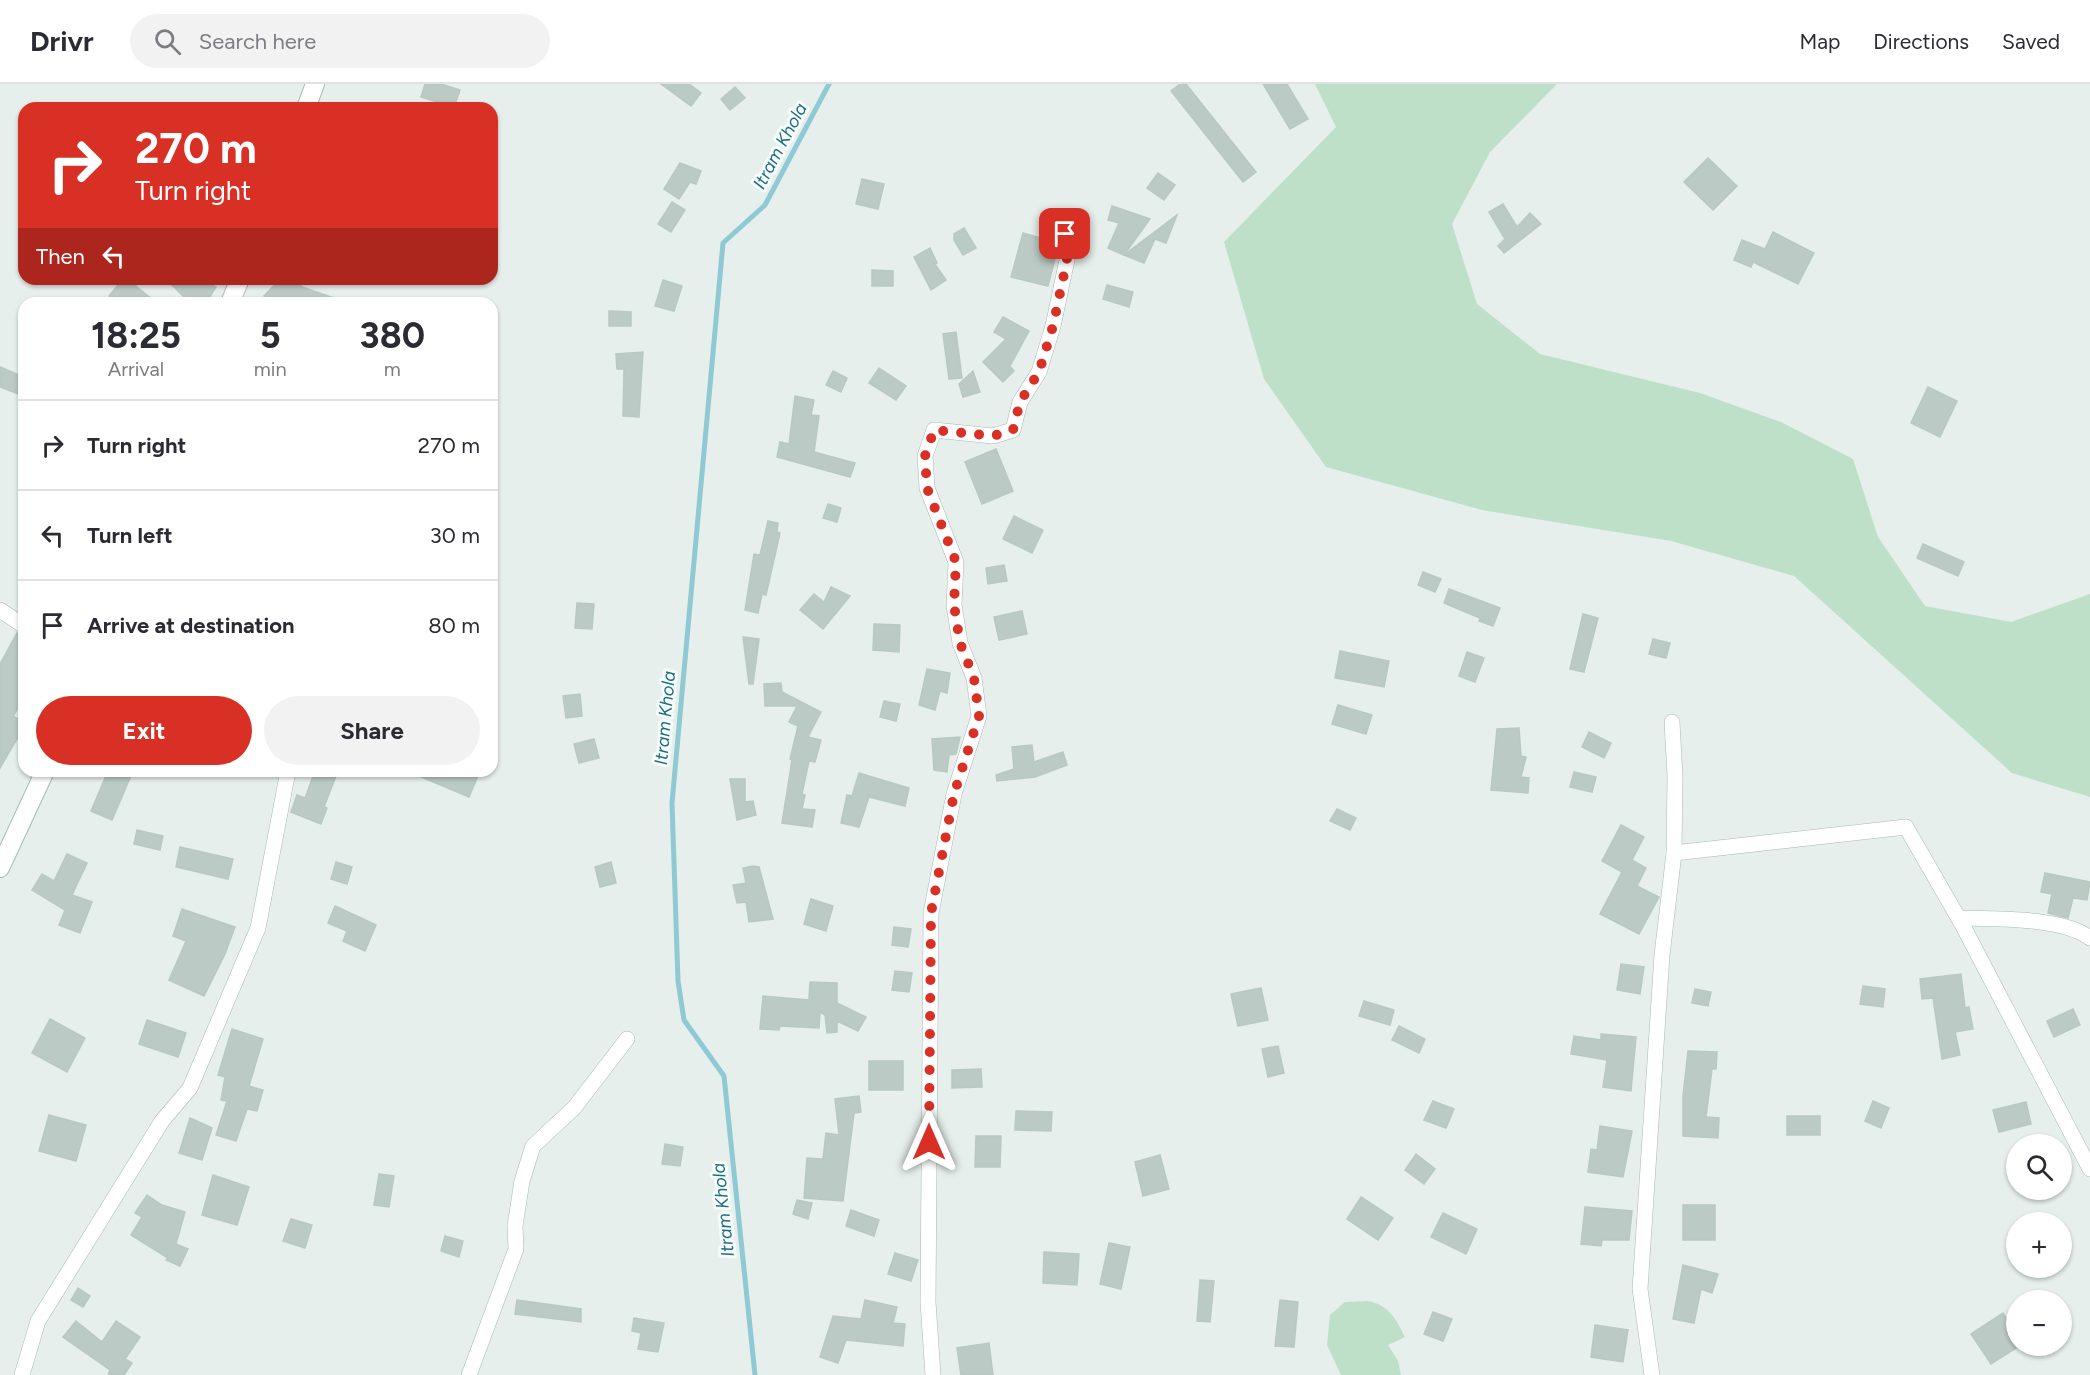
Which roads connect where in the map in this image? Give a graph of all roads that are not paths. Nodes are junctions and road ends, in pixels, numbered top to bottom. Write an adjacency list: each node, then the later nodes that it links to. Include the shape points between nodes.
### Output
1 (315, 84): 2 (main road)
2 (308, 102)
3 (1065, 234): 17 (street, via 1067,260 1053,326 1039,372 1020,402 1013,430 993,436 934,430 925,456 927,488 956,562 954,605 960,643 974,678 979,716 954,794 931,913 928,1302)
4 (0, 610): 5 (street)
5 (18, 622)
6 (1672, 722): 9 (street)
7 (42, 777): 10 (main road)
8 (287, 777): 15 (street, via 258,928 190,1088 162,1121 38,1321)
9 (1674, 853): 11 (street, via 1906,827); 18 (street, via 1662,955 1640,1289)
10 (0, 868)
11 (1959, 918): 12 (street, via 2031,920 2083,932); 14 (street)
12 (2090, 938)
13 (627, 1040): 16 (street, via 574,1108 533,1146 522,1181 515,1226 516,1249)
14 (2090, 1169)
15 (22, 1375)
16 (469, 1375)
17 (933, 1375)
18 (1652, 1375)

